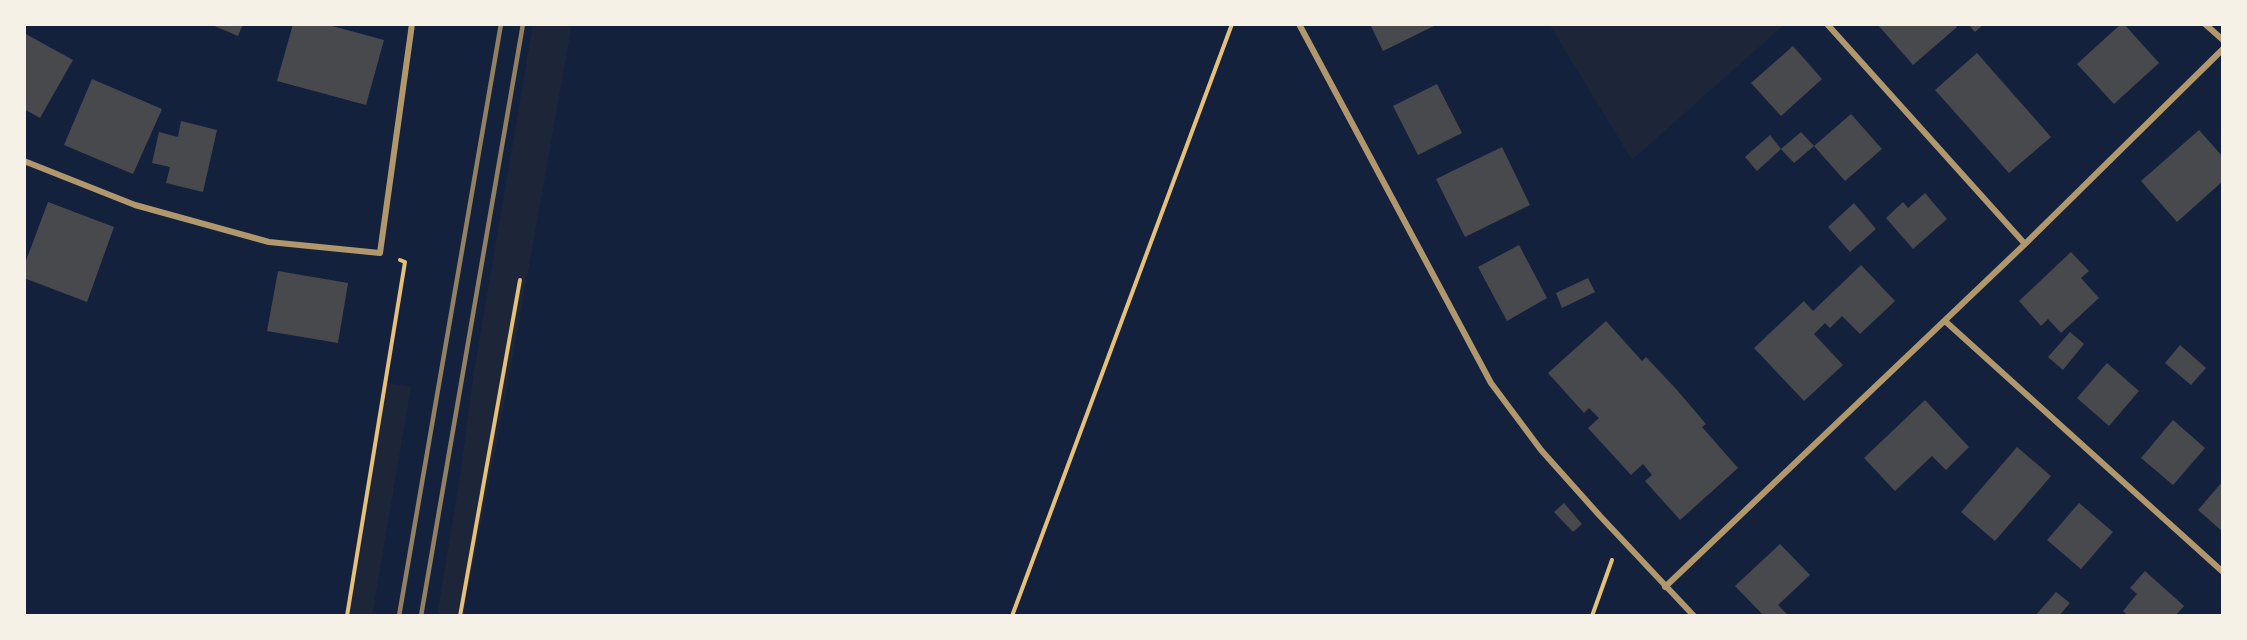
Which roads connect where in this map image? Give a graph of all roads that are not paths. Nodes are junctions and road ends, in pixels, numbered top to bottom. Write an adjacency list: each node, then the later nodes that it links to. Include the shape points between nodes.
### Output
1 (412, 24): 7 (street, via 380,253 269,242 135,205)
2 (1299, 24): 11 (street, via 1491,382 1541,450)
3 (1827, 24): 8 (street)
4 (2205, 24): 5 (street)
5 (2223, 40)
6 (2223, 49): 8 (street)
7 (24, 161)
8 (2025, 244): 9 (street)
9 (1945, 321): 10 (street); 11 (street)
10 (2223, 572)
11 (1665, 586): 12 (street)
12 (1694, 616)

